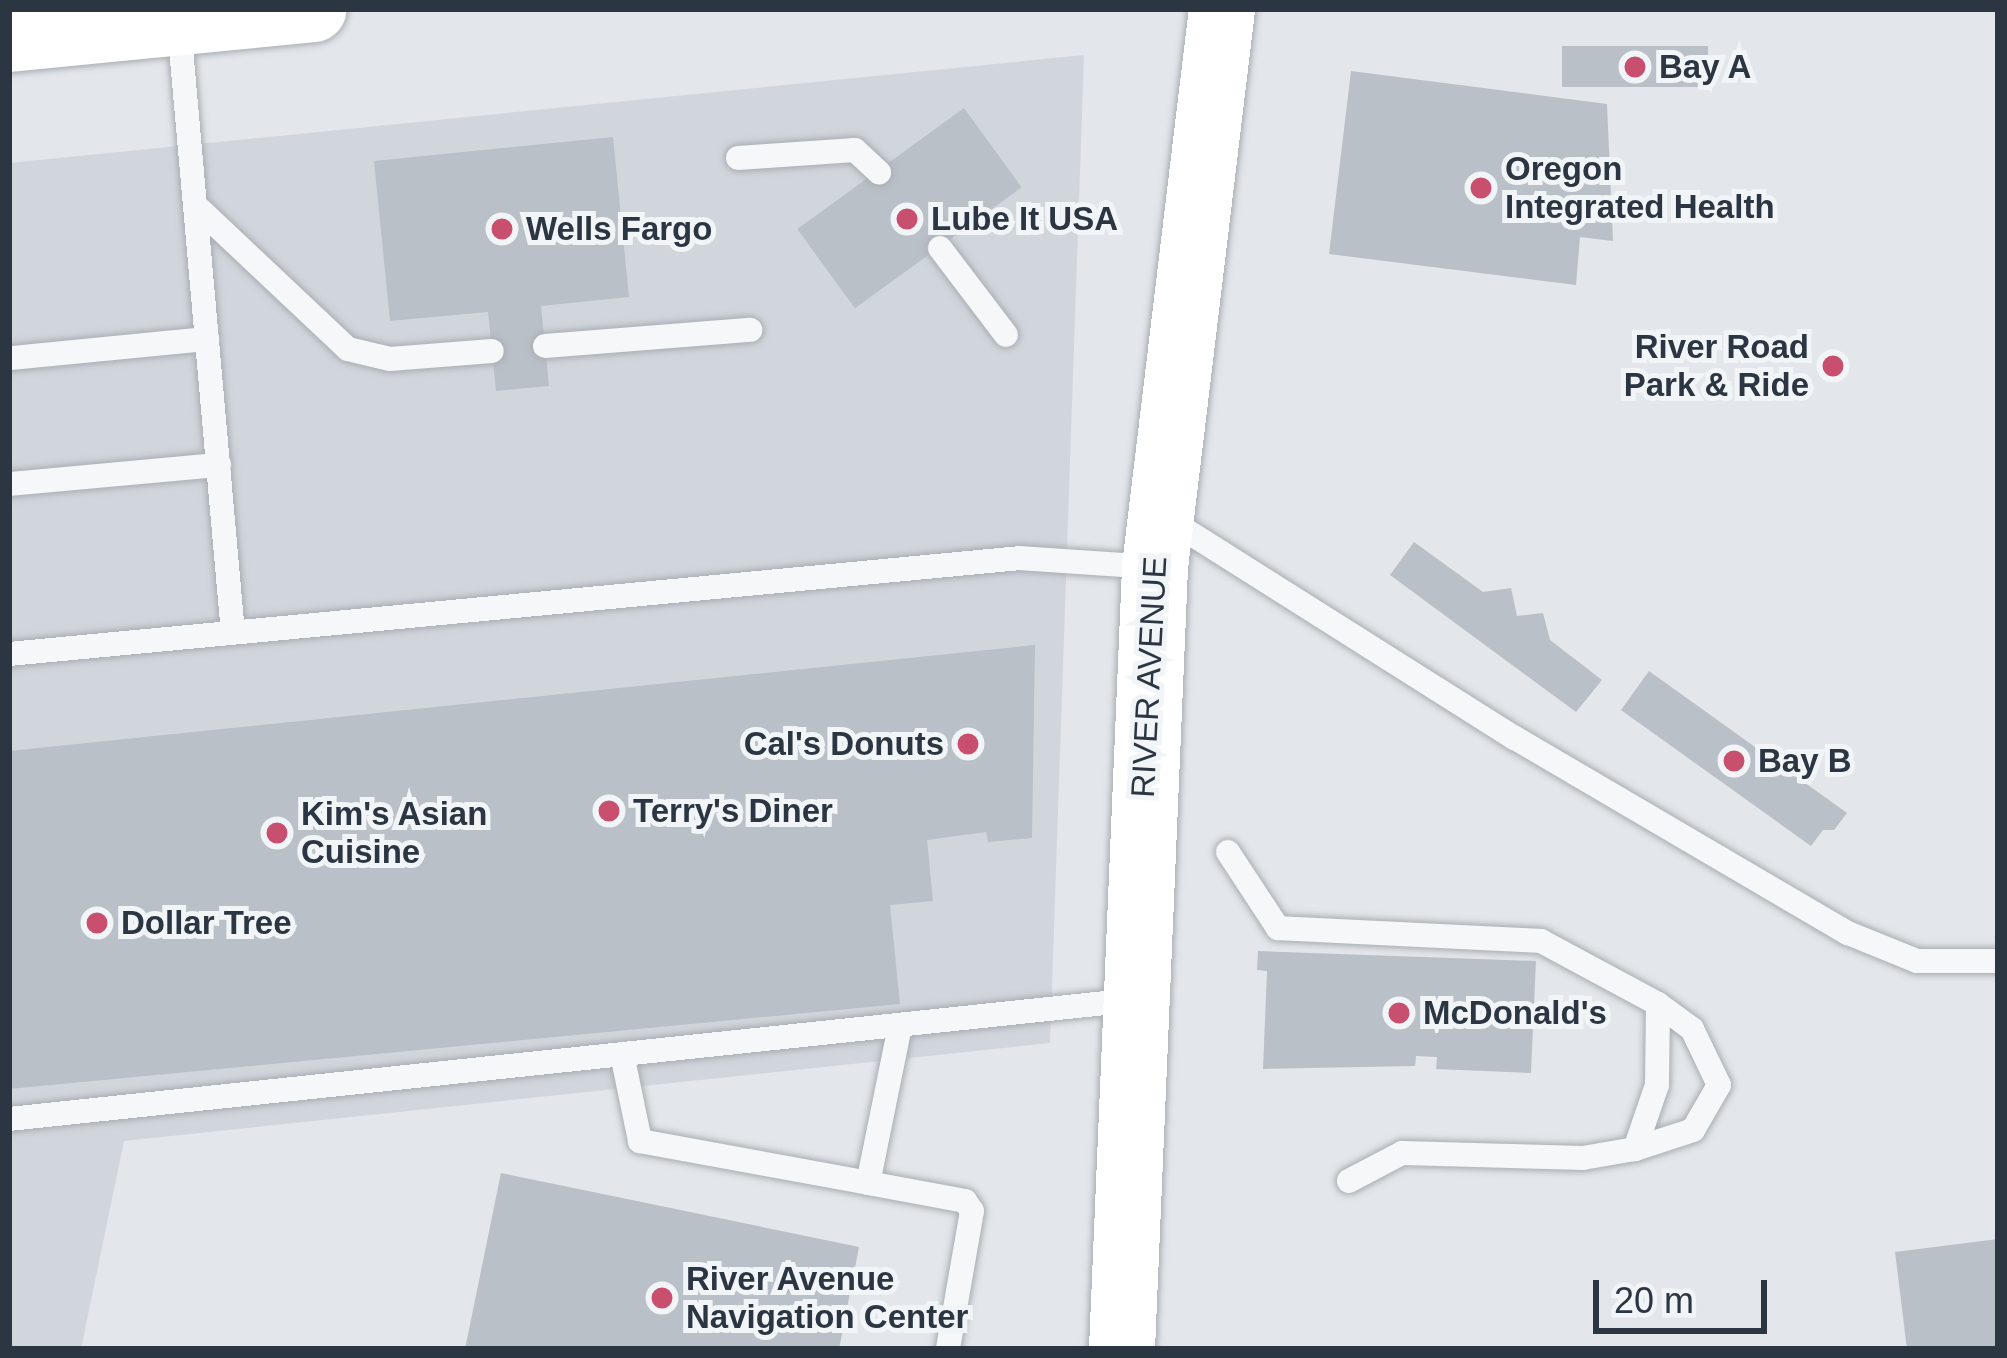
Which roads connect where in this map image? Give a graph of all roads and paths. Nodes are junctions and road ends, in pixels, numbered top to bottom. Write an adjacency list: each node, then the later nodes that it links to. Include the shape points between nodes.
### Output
1 (314, 9): 3 (street)
2 (1222, 9): 17 (street, RIVER AVENUE)
3 (178, 22): 4 (street); 7 (lane)
4 (34, 28)
5 (738, 158): 6 (lane, via 855,150)
6 (879, 172)
7 (195, 205): 11 (lane); 13 (lane, via 348,350 390,359)
8 (940, 248): 10 (lane)
9 (750, 330): 12 (lane)
10 (1006, 335)
11 (207, 339): 14 (lane); 15 (lane)
12 (545, 346)
13 (492, 350)
14 (12, 358)
15 (219, 465): 16 (lane); 18 (lane)
16 (9, 484)
17 (1158, 541): 18 (lane); 21 (lane, via 1848,933 1917,961); 22 (street, RIVER AVENUE)
18 (233, 633): 19 (lane)
19 (9, 654)
20 (1228, 851): 23 (lane, via 1278,928 1540,941)
21 (1998, 961)
22 (1135, 1000): 24 (lane); 31 (street, RIVER AVENUE)
23 (1658, 1004): 27 (lane, via 1657,1084); 27 (lane, via 1692,1029 1719,1085 1693,1130)
24 (900, 1026): 25 (lane); 29 (lane)
25 (622, 1054): 26 (lane); 29 (lane, via 640,1141)
26 (9, 1119)
27 (1635, 1149): 28 (lane, via 1583,1158 1402,1153)
28 (1349, 1181)
29 (868, 1183): 30 (lane, via 972,1210)
30 (948, 1349)
31 (1122, 1349)

